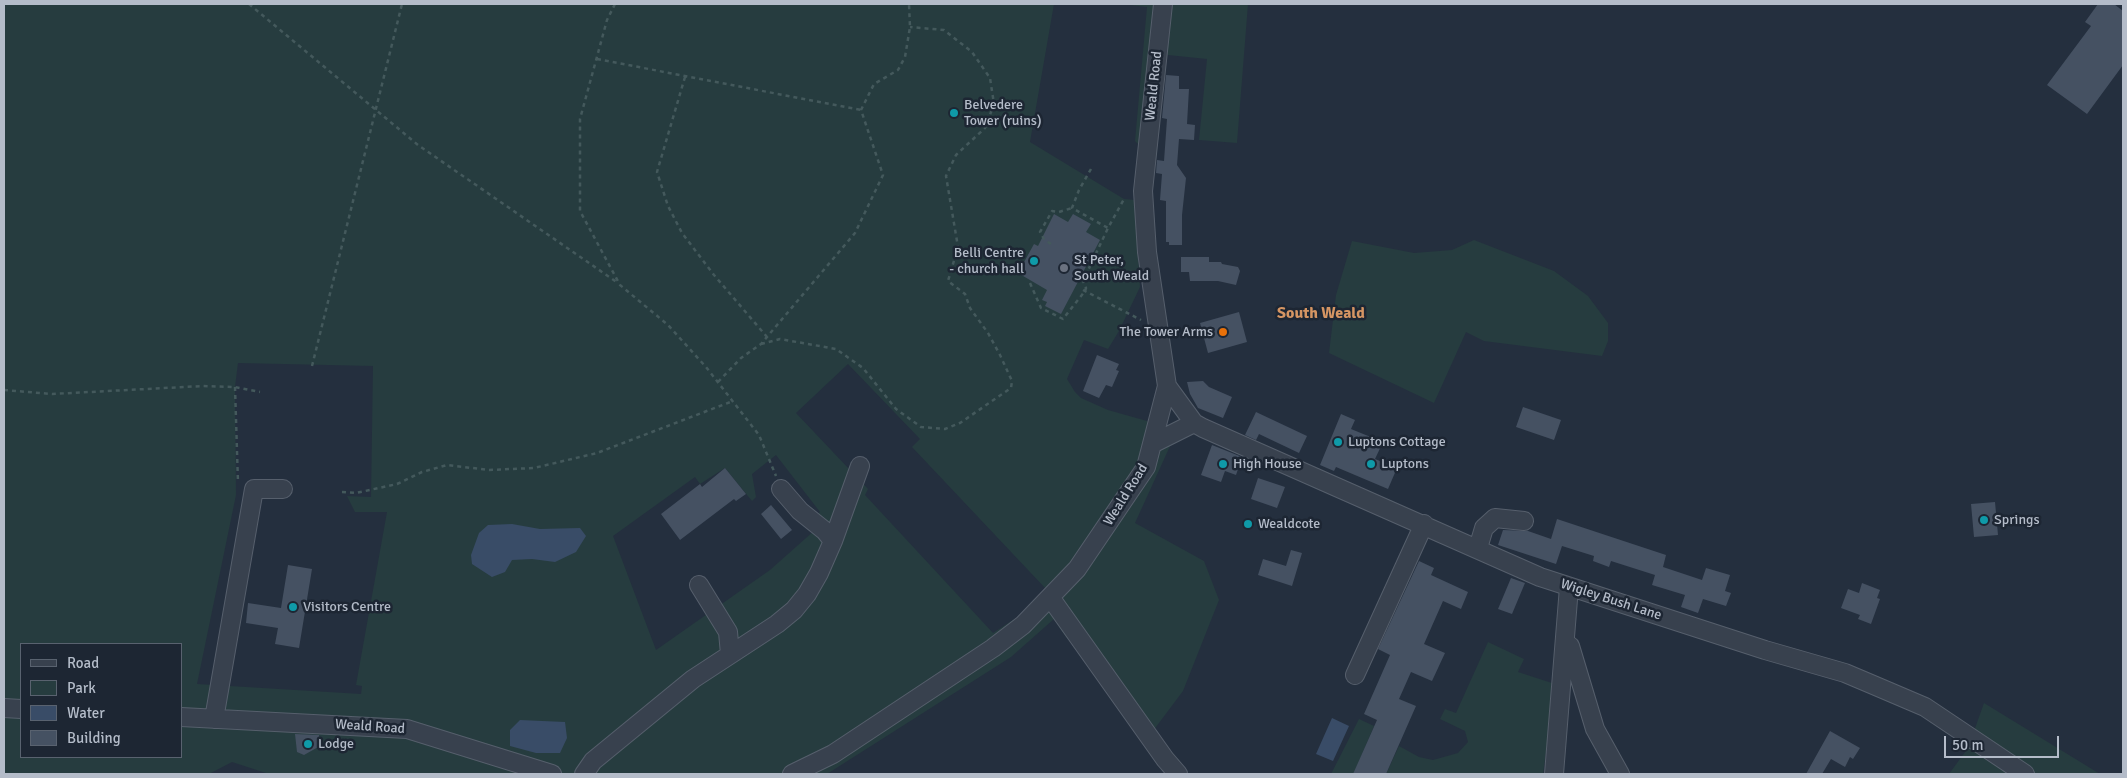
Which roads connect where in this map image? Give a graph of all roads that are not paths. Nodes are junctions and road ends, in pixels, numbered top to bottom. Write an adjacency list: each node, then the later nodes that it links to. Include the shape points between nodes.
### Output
1 (1163, 4): 2 (street, Weald Road, via 1143,191 1147,252)
2 (1167, 386): 3 (street); 4 (street, Weald Road)
3 (1194, 423): 4 (street); 9 (street, Wigley Bush Lane)
4 (1152, 444): 14 (street, Weald Road, via 1146,467 1123,504 1078,569)
5 (860, 466): 10 (street)
6 (283, 489): 21 (street, via 254,488)
7 (781, 490): 10 (street)
8 (1524, 522): 11 (street, via 1495,518 1484,528)
9 (1424, 524): 11 (street, Wigley Bush Lane); 17 (street)
10 (833, 541): 16 (street, via 807,594 794,610)
11 (1478, 548): 13 (street, Wigley Bush Lane)
12 (699, 585): 16 (street, via 728,632)
13 (1569, 587): 15 (street); 28 (street, Wigley Bush Lane, via 1854,676 1925,707)
14 (1050, 597): 24 (street, Weald Road, via 1024,625 993,648 833,754); 25 (street)
15 (1567, 633): 26 (street); 27 (street, via 1596,729)
16 (730, 654): 23 (street, via 693,679 593,761)
17 (1354, 675)
18 (4, 708): 19 (street)
19 (20, 709)
20 (182, 717): 21 (street, Weald Road)
21 (214, 718): 22 (street, Weald Road, via 406,729)
22 (552, 774)
23 (584, 774)
24 (792, 774)
25 (1178, 774)
26 (1554, 774)
27 (1620, 774)
28 (2025, 774)

